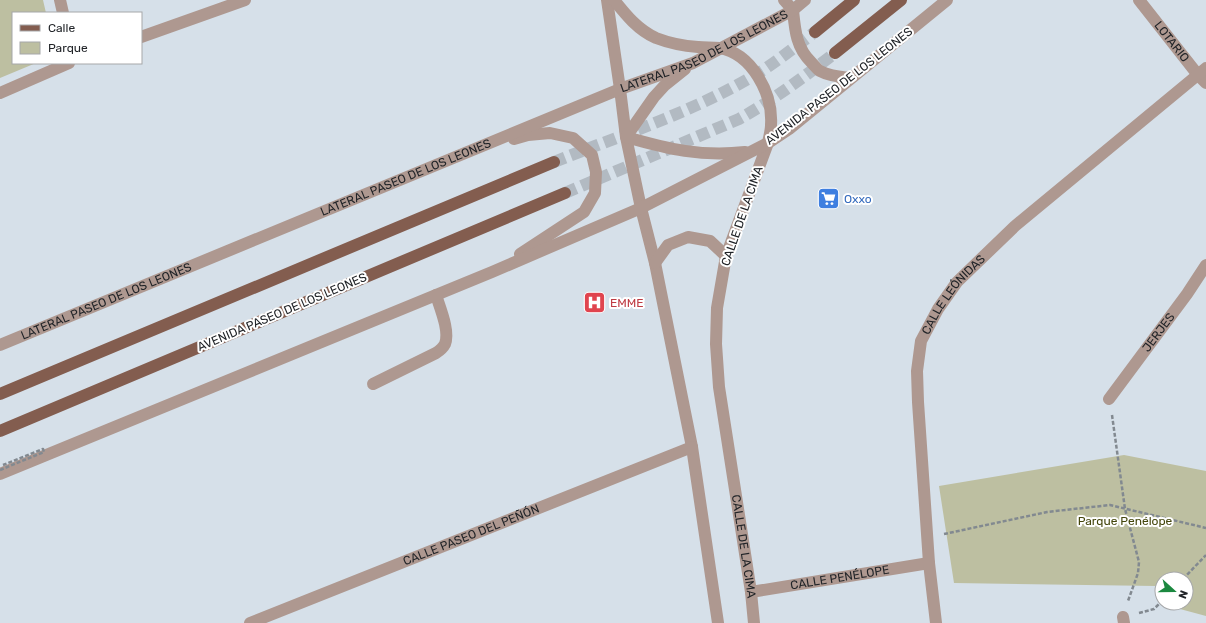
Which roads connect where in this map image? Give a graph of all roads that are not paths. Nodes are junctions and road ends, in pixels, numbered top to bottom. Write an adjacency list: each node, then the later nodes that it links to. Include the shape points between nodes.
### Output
1 (60, 0): 12 (street)
2 (245, 0): 14 (street)
3 (607, 0): 21 (street)
4 (614, 0): 15 (street, CALLE DE LA CIMA, via 641,29 657,38 679,44)
5 (784, 0): 11 (street)
6 (806, 0): 11 (street, LATERAL PASEO DE LOS LEONES)
7 (854, 0): 13 (main road)
8 (901, 0): 16 (main road)
9 (947, 0): 20 (street, AVENIDA PASEO DE LOS LEONES)
10 (1139, 0): 19 (street, LOTARIO)
11 (793, 10): 15 (street, LATERAL PASEO DE LOS LEONES); 20 (street, via 799,46 807,58 819,70)
12 (63, 12)
13 (815, 32)
14 (142, 37)
15 (720, 48): 17 (street, LATERAL PASEO DE LOS LEONES); 24 (street, CALLE DE LA CIMA, via 734,53 747,63 764,90 771,125)
16 (835, 53)
17 (693, 63): 21 (street, LATERAL PASEO DE LOS LEONES); 23 (street, via 665,84)
18 (67, 64): 22 (street)
19 (1203, 75): 42 (street, CALLE LEÓNIDAS, via 1015,226 957,282 938,308 921,341 916,371)
20 (850, 78): 24 (street, AVENIDA PASEO DE LOS LEONES, via 789,129)
21 (620, 89): 23 (street); 26 (street, LATERAL PASEO DE LOS LEONES)
22 (0, 93)
23 (626, 137): 25 (street, via 687,152 725,154); 29 (street)
24 (768, 143): 25 (street, AVENIDA PASEO DE LOS LEONES); 30 (street, CALLE DE LA CIMA)
25 (752, 151): 29 (street, AVENIDA PASEO DE LOS LEONES)
26 (460, 154): 33 (street, via 528,135 550,133 573,138 592,155 596,172 595,193 584,212); 35 (street, LATERAL PASEO DE LOS LEONES)
27 (554, 162): 37 (main road)
28 (565, 193): 39 (main road, AVENIDA PASEO DE LOS LEONES)
29 (641, 208): 31 (street); 33 (street)
30 (726, 256): 31 (street, via 710,241 688,237 668,245); 43 (street, CALLE DE LA CIMA, via 717,308 719,388)
31 (655, 263): 40 (street)
32 (1206, 265): 38 (street, JERJES)
33 (492, 272): 34 (street)
34 (436, 295): 36 (street, via 447,336 444,346 436,353); 41 (street)
35 (0, 345)
36 (373, 384)
37 (0, 394)
38 (1109, 398)
39 (0, 431)
40 (692, 447): 44 (street, CALLE PASEO DEL PEÑÓN); 45 (street)
41 (1, 470)
42 (929, 563): 43 (street, CALLE PENÉLOPE); 47 (street, CALLE LEÓNIDAS)
43 (751, 592): 46 (street, CALLE DE LA CIMA)
44 (250, 623)
45 (718, 623)
46 (754, 623)
47 (936, 623)

